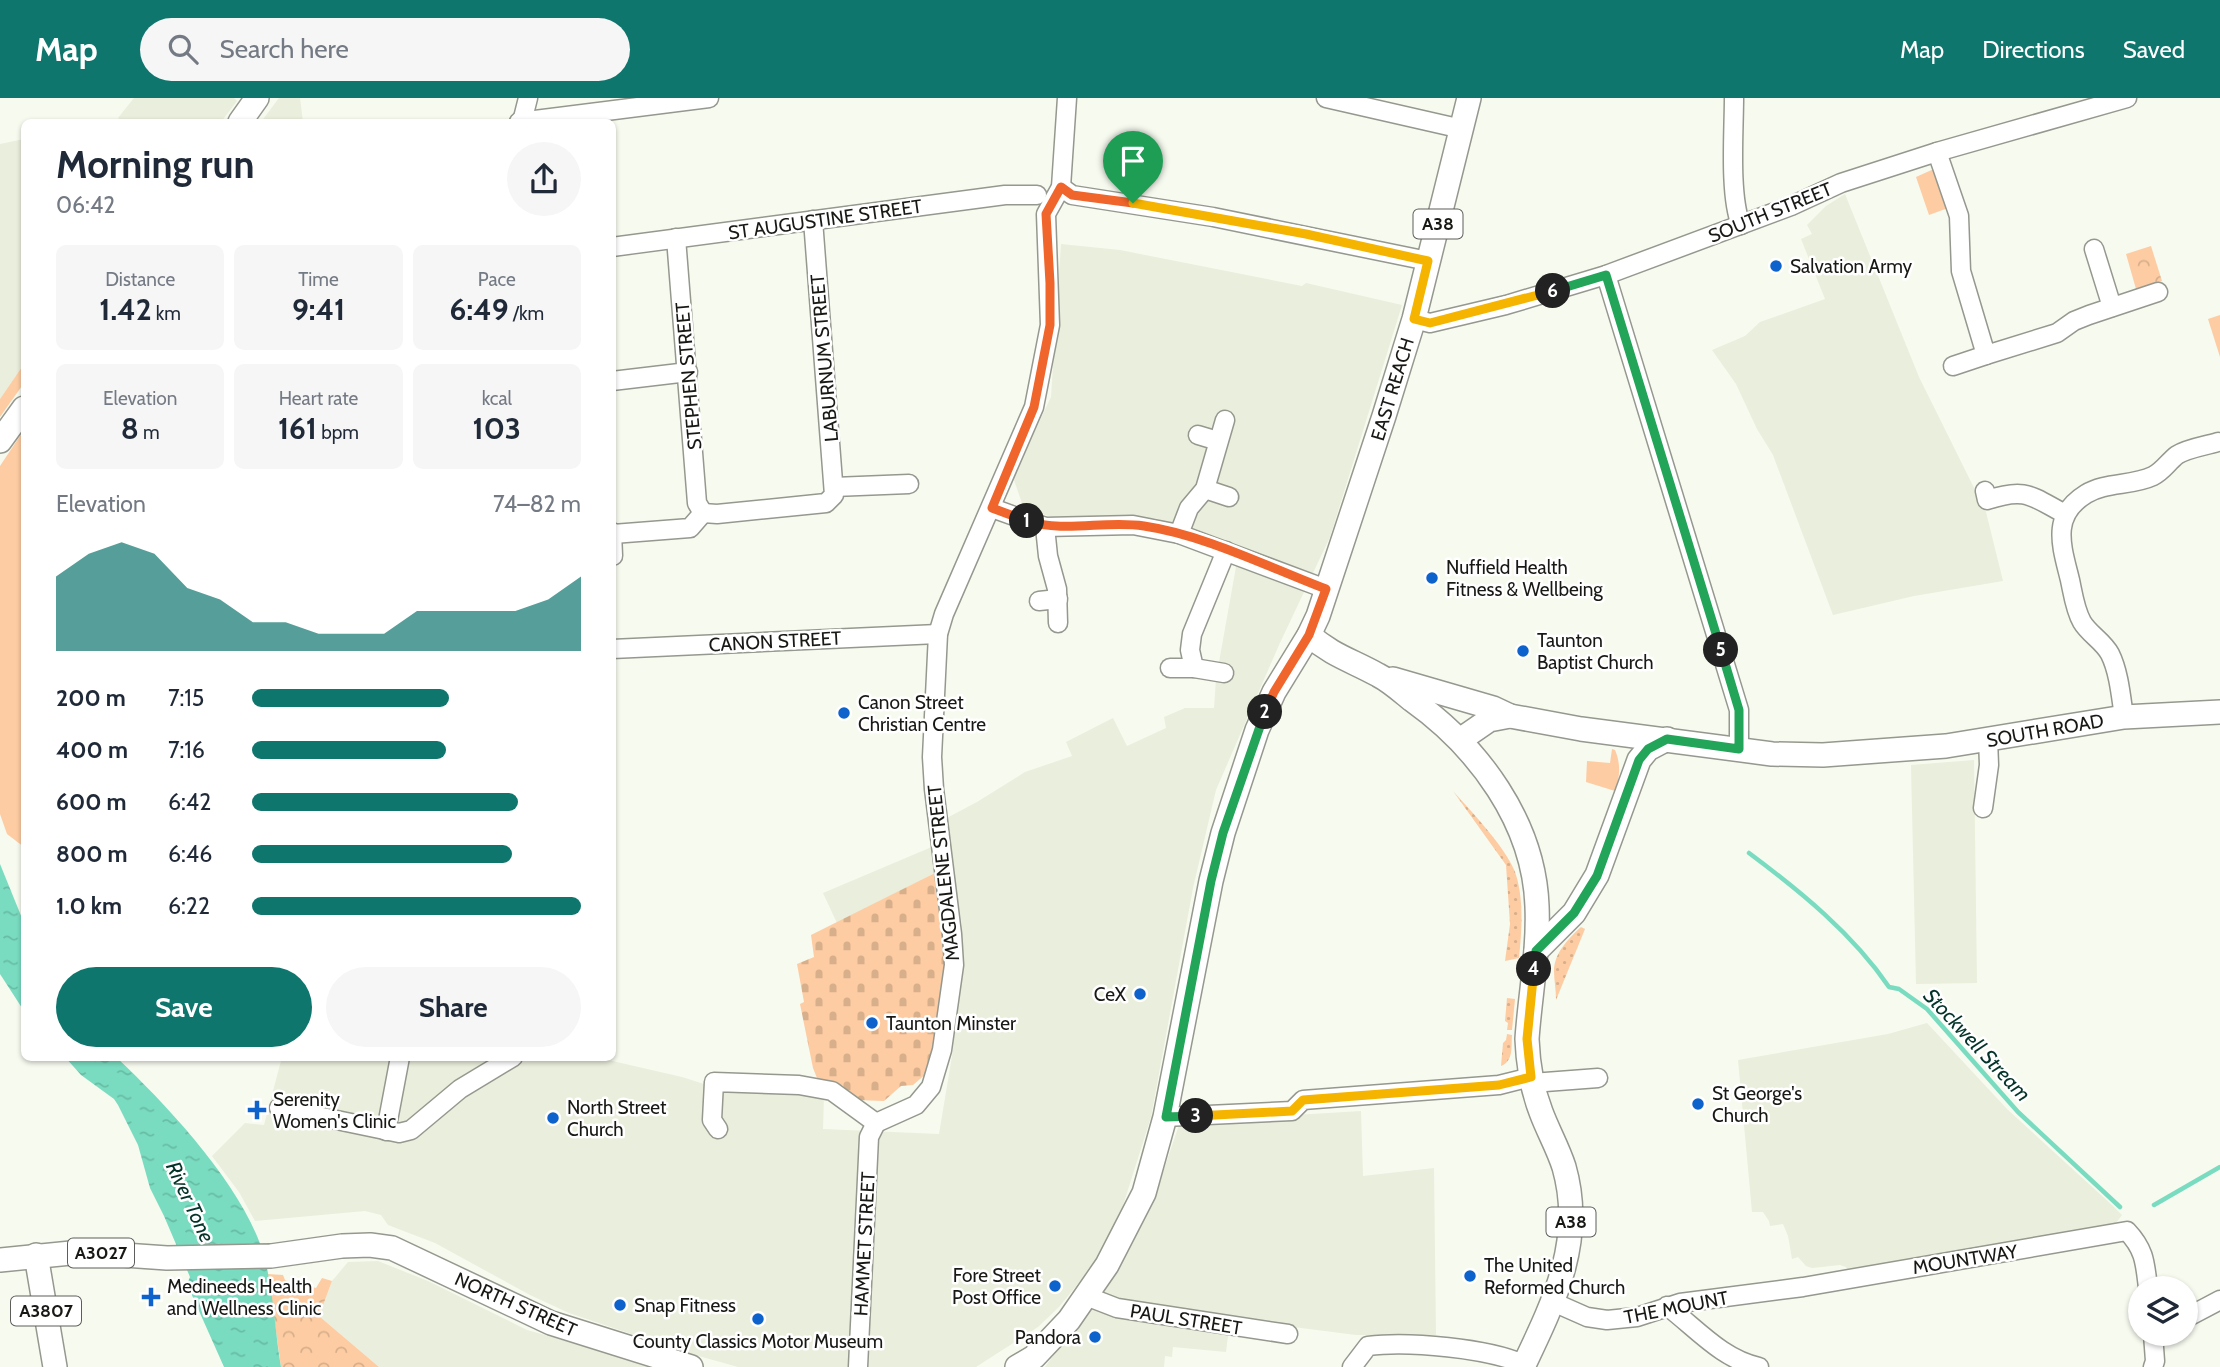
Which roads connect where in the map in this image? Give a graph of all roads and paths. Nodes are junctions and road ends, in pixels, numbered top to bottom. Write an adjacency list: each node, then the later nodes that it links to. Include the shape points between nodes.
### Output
1 (257, 98): 10 (main road)
2 (528, 98): 11 (street)
3 (709, 98): 12 (street)
4 (1068, 98): 15 (street, MAGDALENE STREET)
5 (1326, 98): 13 (street)
6 (1469, 98): 13 (main road, EAST REACH / A38)
7 (1734, 98): 17 (street, via 1734,170)
8 (2127, 98): 9 (street, SOUTH STREET)
9 (2102, 102): 14 (street, SOUTH STREET)
10 (242, 119)
11 (522, 119)
12 (544, 119)
13 (1462, 129): 21 (main road, EAST REACH / A38)
14 (1937, 152): 17 (street, SOUTH STREET, via 1841,183); 26 (street, via 1960,221 1961,271)
15 (1049, 199): 16 (street, ST AUGUSTINE STREET, via 1005,195); 21 (street, via 1072,195 1213,217); 41 (street, MAGDALENE STREET, via 1050,325 1046,348 1034,407)
16 (813, 220): 18 (street, ST AUGUSTINE STREET); 38 (street, LABURNUM STREET)
17 (1741, 225): 22 (street, SOUTH STREET)
18 (676, 238): 19 (street, ST AUGUSTINE STREET); 28 (street, STEPHEN STREET)
19 (616, 246)
20 (2094, 250): 24 (street)
21 (1428, 261): 25 (main road, EAST REACH / A38)
22 (1606, 275): 25 (street, SOUTH STREET, via 1430,323); 66 (street, via 1739,710)
23 (2158, 292): 24 (street)
24 (2112, 307): 26 (street, via 2074,321 2057,333)
25 (1414, 319): 48 (main road, EAST REACH / A38)
26 (1986, 355): 27 (street)
27 (1953, 366)
28 (688, 372): 29 (street); 42 (street, STEPHEN STREET, via 697,503)
29 (616, 381)
30 (21, 412): 34 (main road)
31 (1225, 420): 33 (street)
32 (1198, 435): 33 (street)
33 (1218, 440): 37 (street)
34 (0, 441)
35 (2218, 442): 43 (street, via 2178,455 2152,476 2096,489)
36 (909, 484): 38 (street)
37 (1205, 489): 40 (street); 46 (street, via 1189,508)
38 (834, 491): 42 (street, via 826,503)
39 (1984, 491): 43 (street, via 1987,499 2027,494)
40 (1229, 497)
41 (992, 508): 44 (street); 52 (street, MAGDALENE STREET)
42 (703, 513): 45 (street, via 690,528)
43 (2065, 514): 61 (street, via 2061,544 2080,619 2109,652)
44 (1045, 527): 46 (street, via 1133,525); 49 (street)
45 (616, 533)
46 (1179, 534): 47 (street)
47 (1226, 551): 48 (street); 56 (street, via 1192,634)
48 (1326, 589): 53 (main road, EAST REACH / A38)
49 (1058, 599): 50 (street); 51 (street)
50 (1038, 601)
51 (1058, 623)
52 (938, 634): 54 (street, CANON STREET); 78 (street, MAGDALENE STREET, via 933,767 954,965 931,1087 916,1105)
53 (1309, 635): 58 (main road, A38, via 1337,657); 77 (main road, EAST REACH, via 1262,717 1223,833)
54 (616, 649)
55 (1170, 668): 56 (street)
56 (1194, 668): 57 (street)
57 (1224, 673)
58 (1379, 675): 60 (main road, SOUTH ROAD); 65 (main road, A38)
59 (2220, 712): 61 (main road, SOUTH ROAD)
60 (1510, 716): 62 (main road, SOUTH ROAD); 65 (main road, via 1489,720)
61 (2124, 717): 64 (main road, SOUTH ROAD)
62 (1621, 734): 63 (main road, SOUTH ROAD); 67 (main road)
63 (1667, 739): 66 (main road, SOUTH ROAD); 67 (main road)
64 (1988, 739): 66 (main road, SOUTH ROAD, via 1871,753 1802,755); 68 (street)
65 (1460, 740): 70 (main road, A38, via 1508,805 1523,839)
66 (1739, 749)
67 (1639, 760): 69 (main road, via 1597,876)
68 (1983, 808)
69 (1584, 897): 70 (main road, via 1564,906); 71 (main road)
70 (1537, 902): 71 (main road, A38)
71 (1536, 951): 75 (main road, A38, via 1527,1039)
72 (400, 1061): 80 (street)
73 (506, 1061): 80 (street, via 460,1089 411,1130)
74 (1598, 1077): 75 (street)
75 (1531, 1080): 77 (street, via 1303,1100 1292,1111); 87 (main road, A38, via 1570,1198 1572,1232)
76 (281, 1112): 80 (street)
77 (1166, 1117): 85 (main road, EAST REACH, via 1138,1208)
78 (876, 1123): 79 (street, via 832,1091 714,1082 712,1120); 95 (street, HAMMET STREET, via 869,1137)
79 (718, 1129)
80 (386, 1131)
81 (36, 1255): 82 (main road, A3027); 93 (main road, A3807); 94 (main road, NORTH STREET / A3027, via 271,1256 342,1246 392,1248 551,1323)
82 (0, 1261)
83 (2146, 1276): 84 (street, MOUNTWAY, via 2139,1243 2127,1231)
84 (1803, 1287): 88 (street, THE MOUNT)
85 (1086, 1296): 90 (street, PAUL STREET, via 1117,1308); 96 (main road, EAST REACH, via 1044,1347)
86 (2220, 1300): 89 (street)
87 (1553, 1302): 88 (street, THE MOUNT, via 1607,1320 1637,1317); 92 (main road, A38)
88 (1667, 1306): 98 (street, via 1721,1351)
89 (2198, 1312)
90 (1288, 1334)
91 (2154, 1346): 99 (street)
92 (1524, 1366): 97 (street, via 1511,1358 1463,1350 1382,1344 1368,1346)
93 (55, 1367)
94 (691, 1367)
95 (858, 1367)
96 (1017, 1367)
97 (1352, 1367)
98 (1759, 1367)
99 (2153, 1367)

